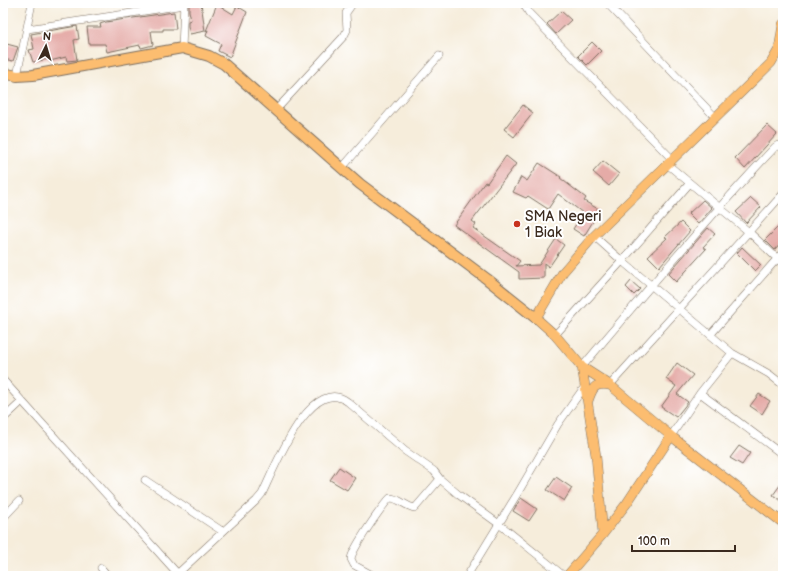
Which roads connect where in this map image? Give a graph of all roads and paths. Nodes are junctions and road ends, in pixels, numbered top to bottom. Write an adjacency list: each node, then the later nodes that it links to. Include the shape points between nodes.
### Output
1 (32, 3): 7 (street)
2 (353, 3): 12 (street, via 346,13 347,30 344,36)
3 (523, 3): 15 (street, via 529,13)
4 (607, 3): 13 (street)
5 (184, 4): 7 (street); 8 (street)
6 (783, 24): 13 (main road, via 779,49 771,64)
7 (27, 29): 11 (street)
8 (182, 48): 11 (highway, via 33,76); 12 (highway, via 209,56 224,64)
9 (439, 56): 16 (street)
10 (3, 73): 11 (highway)
11 (17, 76)
12 (276, 110): 16 (highway)
13 (715, 118): 15 (main road)
14 (783, 149): 19 (street, via 778,145 775,147)
15 (669, 161): 17 (street); 21 (main road)
16 (342, 168): 28 (highway)
17 (690, 184): 19 (street); 24 (street)
18 (783, 194): 20 (street)
19 (718, 208): 20 (street); 26 (street)
20 (749, 232): 23 (street); 27 (street)
21 (594, 236): 24 (street); 28 (main road, via 563,272)
22 (783, 252): 23 (street)
23 (776, 259): 25 (street); 29 (street)
24 (622, 261): 26 (street); 30 (street)
25 (783, 264)
26 (651, 284): 27 (street); 32 (street)
27 (680, 309): 29 (street); 34 (street)
28 (536, 318): 30 (main road)
29 (711, 334): 31 (street)
30 (555, 335): 32 (main road)
31 (732, 352): 35 (street); 37 (street)
32 (582, 367): 34 (main road); 36 (main road)
33 (3, 380): 52 (street)
34 (610, 385): 38 (main road, via 598,385 593,388); 41 (main road)
35 (783, 385)
36 (585, 386): 38 (main road); 48 (street, via 558,424)
37 (700, 393): 41 (street); 42 (street)
38 (588, 401): 50 (main road)
39 (18, 405): 40 (street)
40 (3, 419)
41 (671, 436): 47 (main road); 50 (main road, via 627,503)
42 (783, 455)
43 (440, 479): 48 (street); 49 (street, via 434,471 405,451 343,398 326,398 303,416 262,494); 54 (street, via 415,508 390,498 370,526 351,559 354,565)
44 (145, 480): 49 (street)
45 (19, 501): 46 (street)
46 (3, 518)
47 (783, 523)
48 (499, 524): 55 (street); 56 (street)
49 (222, 531): 52 (street)
50 (603, 534): 57 (main road)
51 (100, 568): 53 (street)
52 (176, 575)
53 (108, 576)
54 (374, 576)
55 (467, 576)
56 (564, 576)
57 (567, 576)

